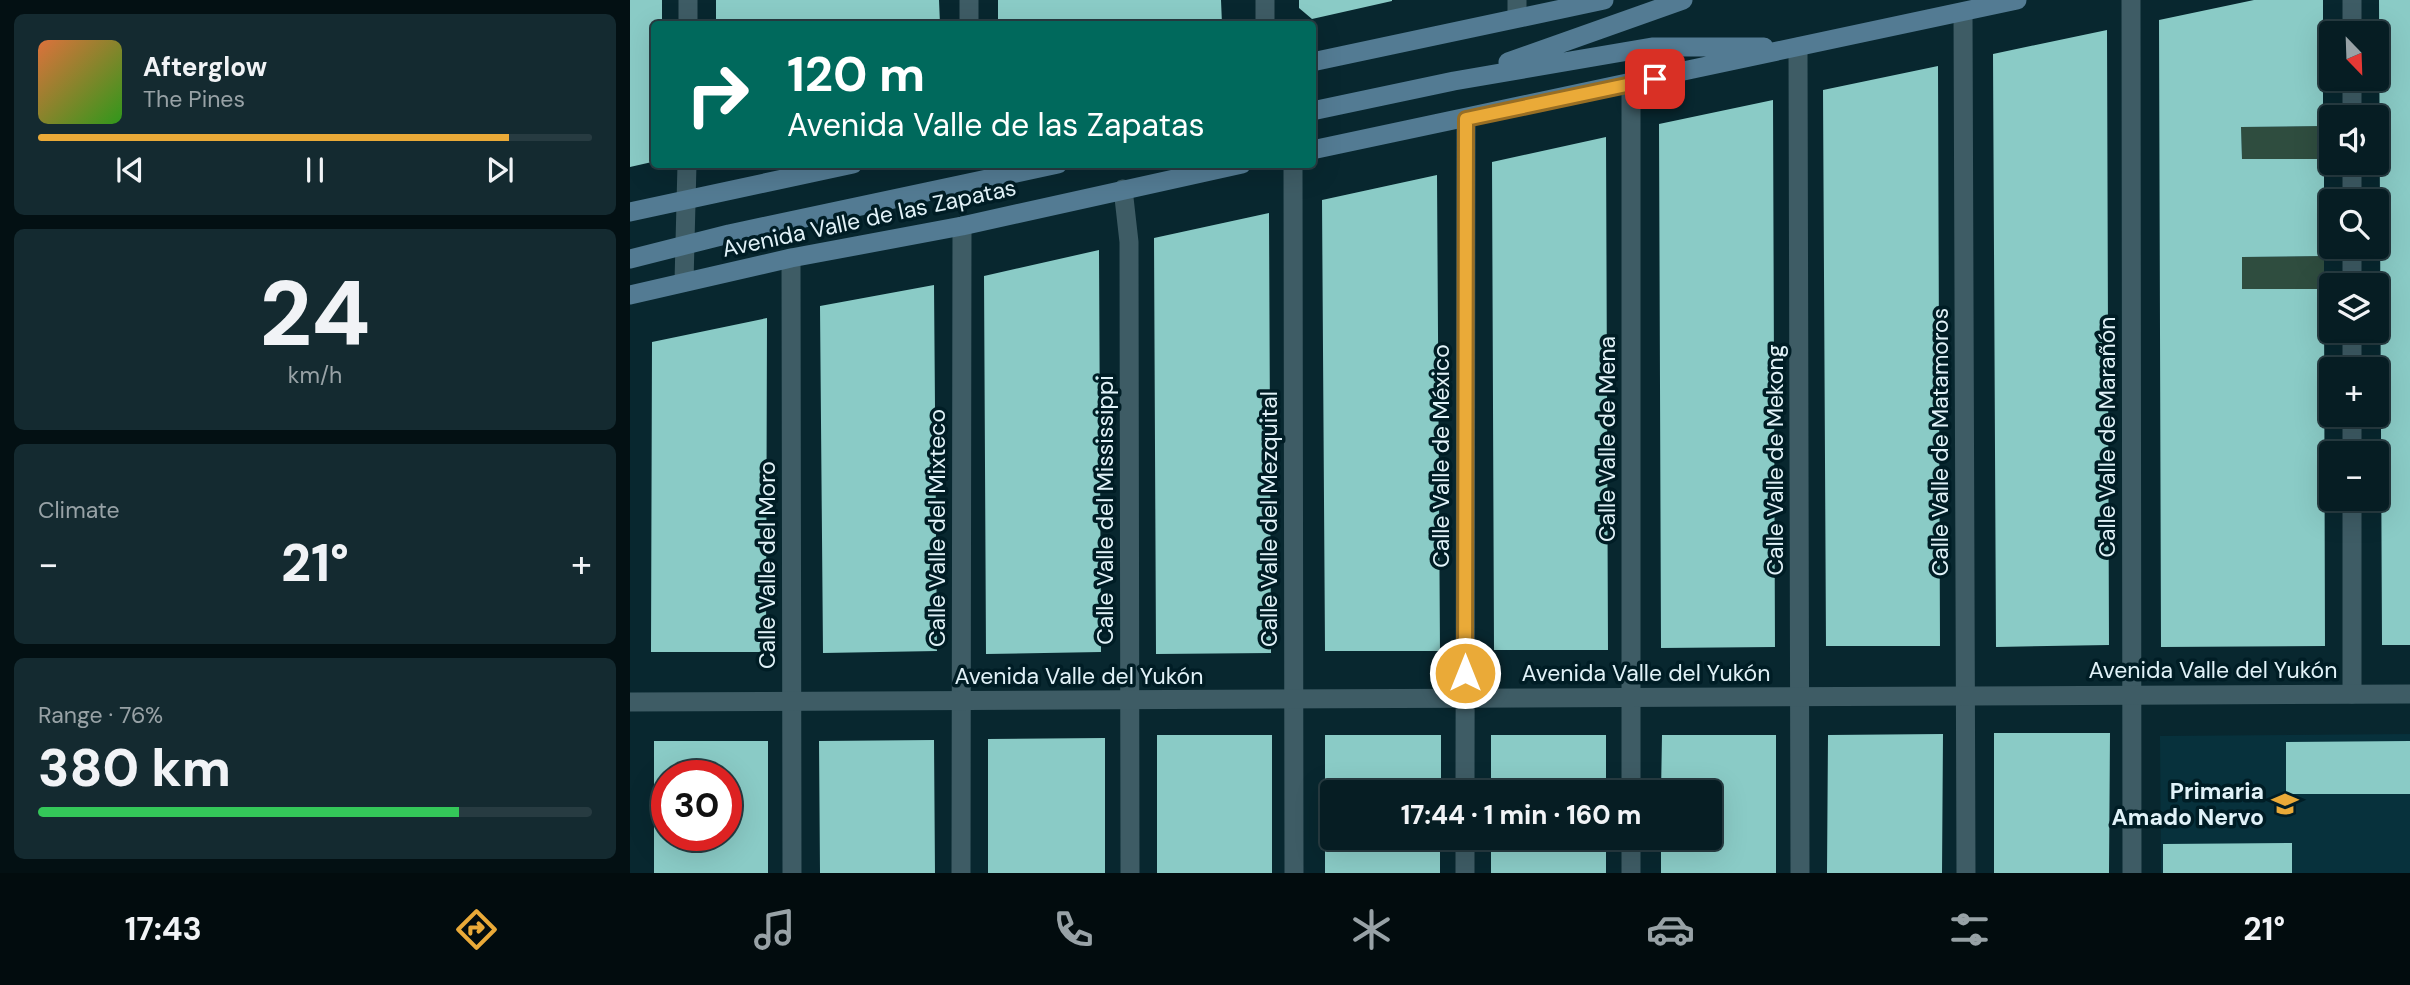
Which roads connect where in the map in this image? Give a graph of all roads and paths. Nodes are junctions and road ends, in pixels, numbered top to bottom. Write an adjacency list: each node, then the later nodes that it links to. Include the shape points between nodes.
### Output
1 (688, 0): 11 (street)
2 (969, 0): 12 (street)
3 (1265, 0): 13 (street)
4 (1604, 0): 9 (main road)
5 (1684, 0): 17 (main road)
6 (2017, 0): 10 (main road)
7 (2131, 0): 38 (street, Calle Valle de Marañón)
8 (2352, 0): 14 (street)
9 (1517, 9): 16 (main road)
10 (1963, 12): 15 (main road); 39 (street, Calle Valle de Matamoros)
11 (688, 21)
12 (969, 21)
13 (1265, 21)
14 (2352, 21)
15 (1798, 47): 17 (main road, via 1652,47); 18 (main road); 41 (street, Calle Valle de Mekong)
16 (1316, 61)
17 (1454, 81): 19 (main road)
18 (1631, 85): 20 (main road); 40 (street, Calle Valle de Mena)
19 (1316, 110)
20 (1466, 119): 21 (main road); 42 (street, Calle Valle de México)
21 (1316, 149)
22 (687, 168): 28 (street)
23 (834, 168): 28 (main road)
24 (1039, 168): 32 (main road, Avenida Valle de las Zapatas)
25 (1223, 168): 27 (main road, Avenida Valle de las Zapatas)
26 (1293, 168): 43 (street, Calle Valle del Mezquital)
27 (1123, 189): 30 (main road, Avenida Valle de las Zapatas); 44 (street, Calle Valle del Mississippi, via 1129,242)
28 (687, 199): 29 (main road); 33 (street)
29 (630, 212)
30 (962, 226): 31 (main road, Avenida Valle de las Zapatas); 46 (street, Calle Valle del Mixteco)
31 (791, 258): 33 (main road, Avenida Valle de las Zapatas); 45 (street, Calle Valle del Moro)
32 (630, 259)
33 (684, 282): 34 (main road, Avenida Valle de las Zapatas)
34 (630, 295)
35 (2352, 511): 36 (street)
36 (2352, 694): 37 (street, Avenida Valle del Yukón); 38 (street, Avenida Valle del Yukón)
37 (2410, 694)
38 (2132, 695): 39 (street, Avenida Valle del Yukón); 60 (street, Calle Valle de Marañón)
39 (1965, 696): 41 (street, Avenida Valle del Yukón); 59 (street, Calle Valle de Matamoros)
40 (1631, 697): 41 (street, Avenida Valle del Yukón); 42 (street, Avenida Valle del Yukón); 49 (street, Calle Valle de Mena)
41 (1799, 697): 58 (street, Calle Valle de Mekong)
42 (1465, 698): 43 (street, Avenida Valle del Yukón); 48 (street, Calle Valle de México)
43 (1294, 699): 44 (street, Avenida Valle del Yukón); 55 (street, Calle Valle del Mezquital)
44 (1129, 700): 46 (street, Avenida Valle del Yukón); 54 (street, Calle Valle del Mississippi)
45 (792, 701): 46 (street, Avenida Valle del Yukón); 47 (street, Avenida Valle del Yukón); 52 (street, Calle Valle del Moro)
46 (961, 701): 53 (street, Calle Valle del Mixteco)
47 (630, 702)
48 (1465, 780)
49 (1631, 780)
50 (1465, 850): 56 (street)
51 (1631, 850): 57 (street)
52 (792, 873)
53 (961, 873)
54 (1130, 873)
55 (1294, 873)
56 (1465, 873)
57 (1631, 873)
58 (1800, 873)
59 (1966, 873)
60 (2132, 873)

